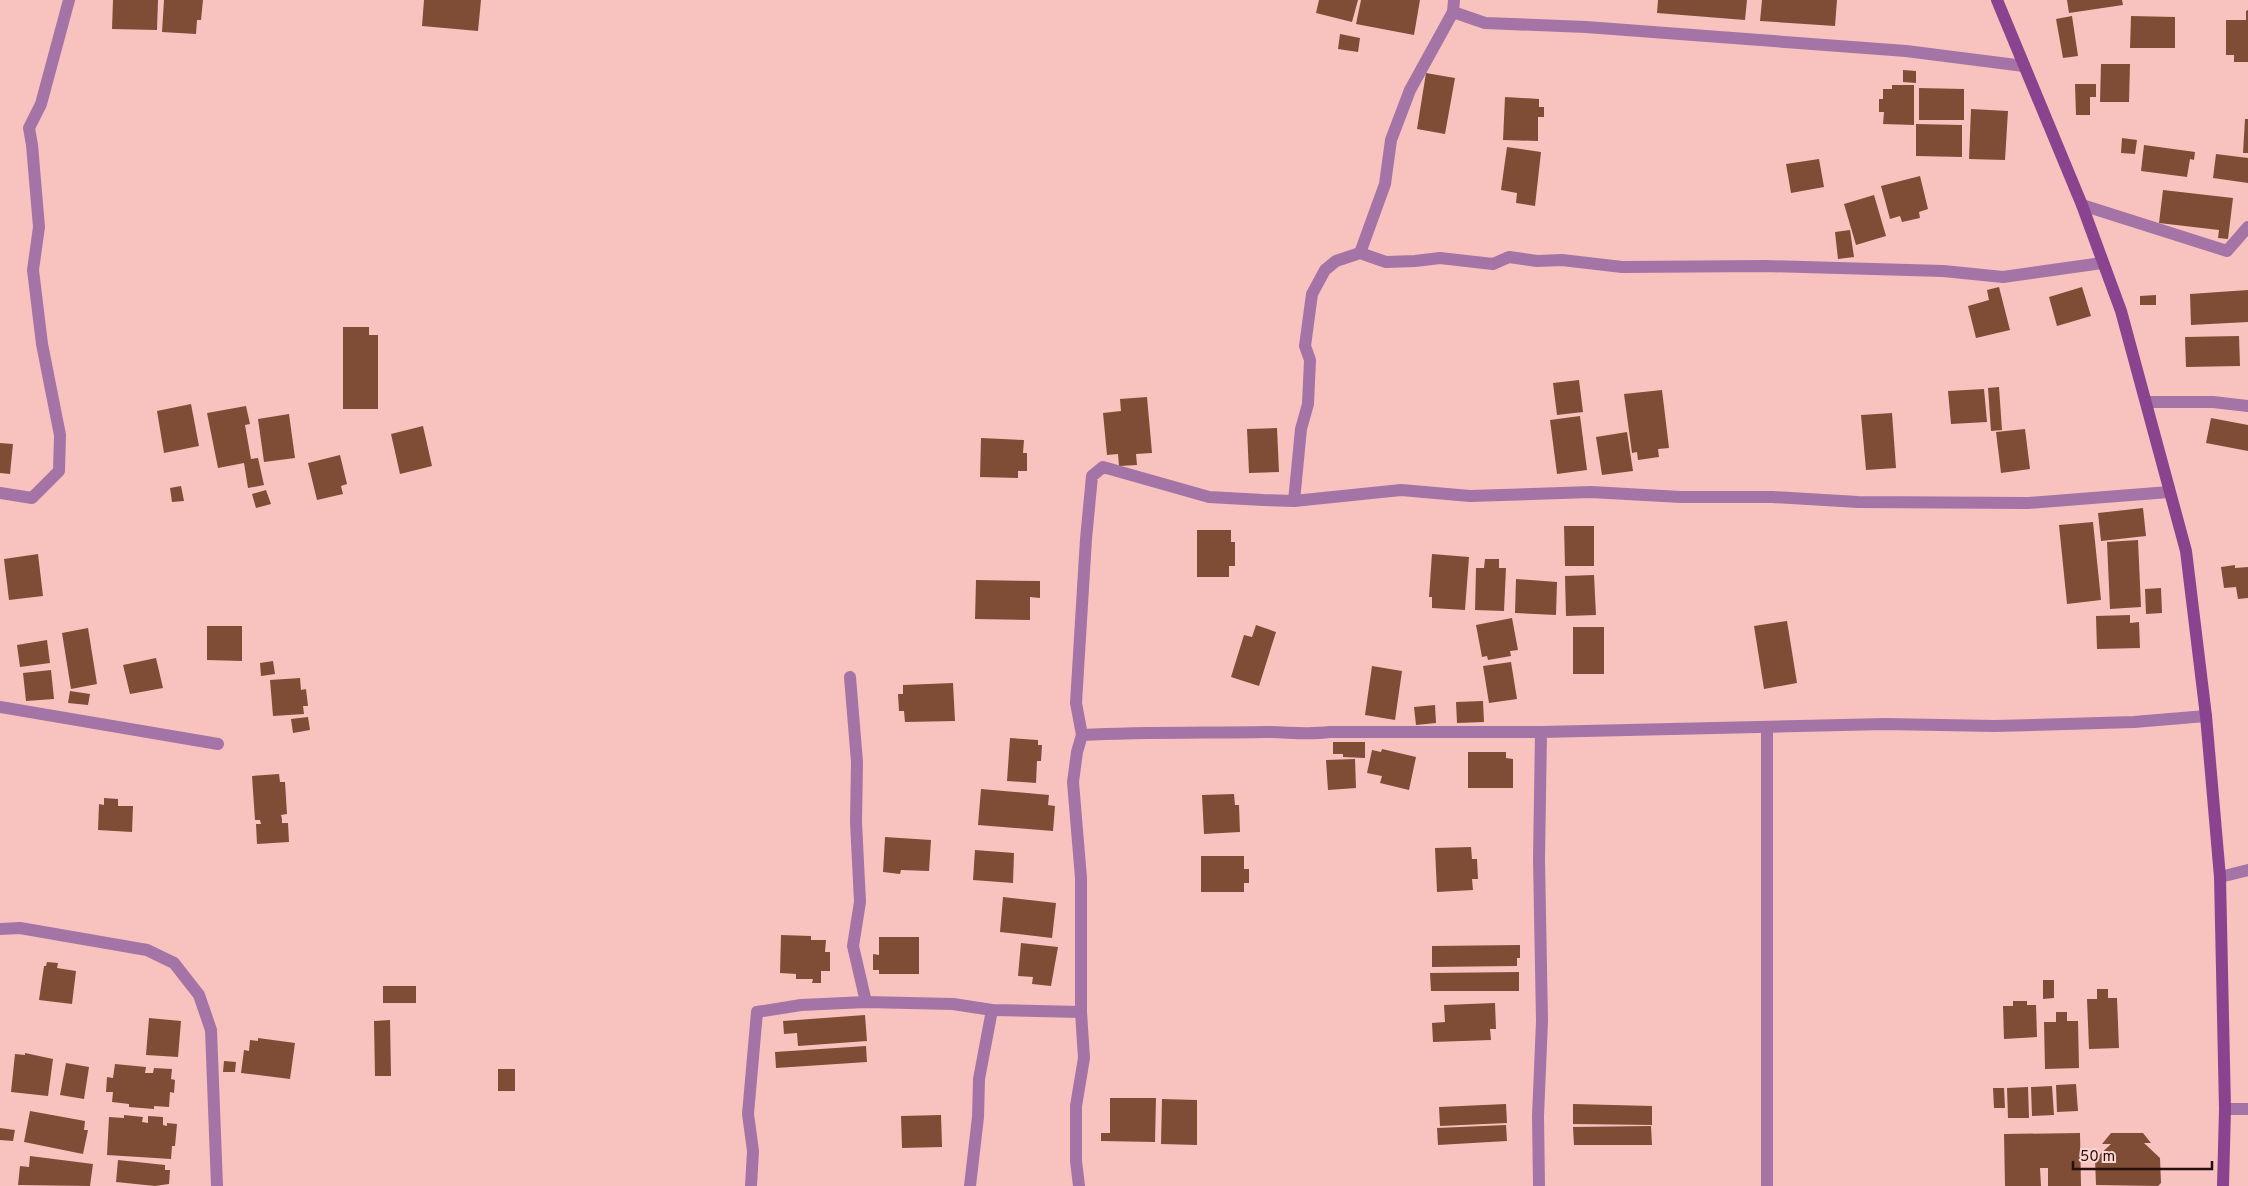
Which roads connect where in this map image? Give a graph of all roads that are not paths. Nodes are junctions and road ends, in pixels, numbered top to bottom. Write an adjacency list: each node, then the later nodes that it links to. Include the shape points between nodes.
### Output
1 (69, 0): 11 (street, via 41,104 29,128 39,227 33,270 42,344 60,435 59,471 32,498)
2 (1997, 0): 4 (street)
3 (1453, 6): 4 (street, via 1485,23 1586,27 1906,52); 7 (street, via 1410,90 1391,140 1385,184)
4 (2024, 66): 5 (street)
5 (2082, 205): 6 (street, via 2226,251); 8 (street)
6 (2248, 227)
7 (1360, 253): 8 (street, via 1386,262 1440,258 1493,264 1509,257 1622,267 1765,266 1944,271 2003,277); 13 (street, via 1336,261 1325,270 1312,294 1305,346 1310,360 1308,404 1301,428)
8 (2102, 263): 9 (street, via 2121,311)
9 (2146, 402): 10 (street, via 2213,402); 12 (street)
10 (2248, 406)
11 (0, 492)
12 (2169, 492): 13 (street, via 2028,503 1858,502 1591,492 1470,496 1401,490); 16 (street, via 2186,551)
13 (1294, 501): 19 (street, via 1210,497 1104,467 1092,476 1076,703)
14 (850, 677): 24 (street, via 857,762 860,902 853,946)
15 (0, 707): 20 (street)
16 (2206, 716): 17 (street, via 2134,722 1994,726); 22 (street)
17 (1767, 727): 18 (street); 34 (street)
18 (1541, 732): 19 (street); 33 (street)
19 (1082, 735): 26 (street, via 1073,782 1081,878)
20 (218, 744)
21 (2248, 870): 22 (street)
22 (2220, 877): 27 (street)
23 (0, 929): 29 (street, via 20,928 147,950 174,963 199,996 211,1030)
24 (866, 1002): 25 (street, via 953,1004); 30 (street, via 801,1005 757,1012 748,1114 753,1151)
25 (992, 1010): 26 (street); 31 (street, via 979,1079)
26 (1081, 1012): 32 (street, via 1084,1058 1076,1106)
27 (2225, 1109): 28 (street); 35 (street)
28 (2248, 1109)
29 (217, 1186)
30 (751, 1186)
31 (970, 1186)
32 (1079, 1186)
33 (1539, 1186)
34 (1767, 1186)
35 (2223, 1186)

